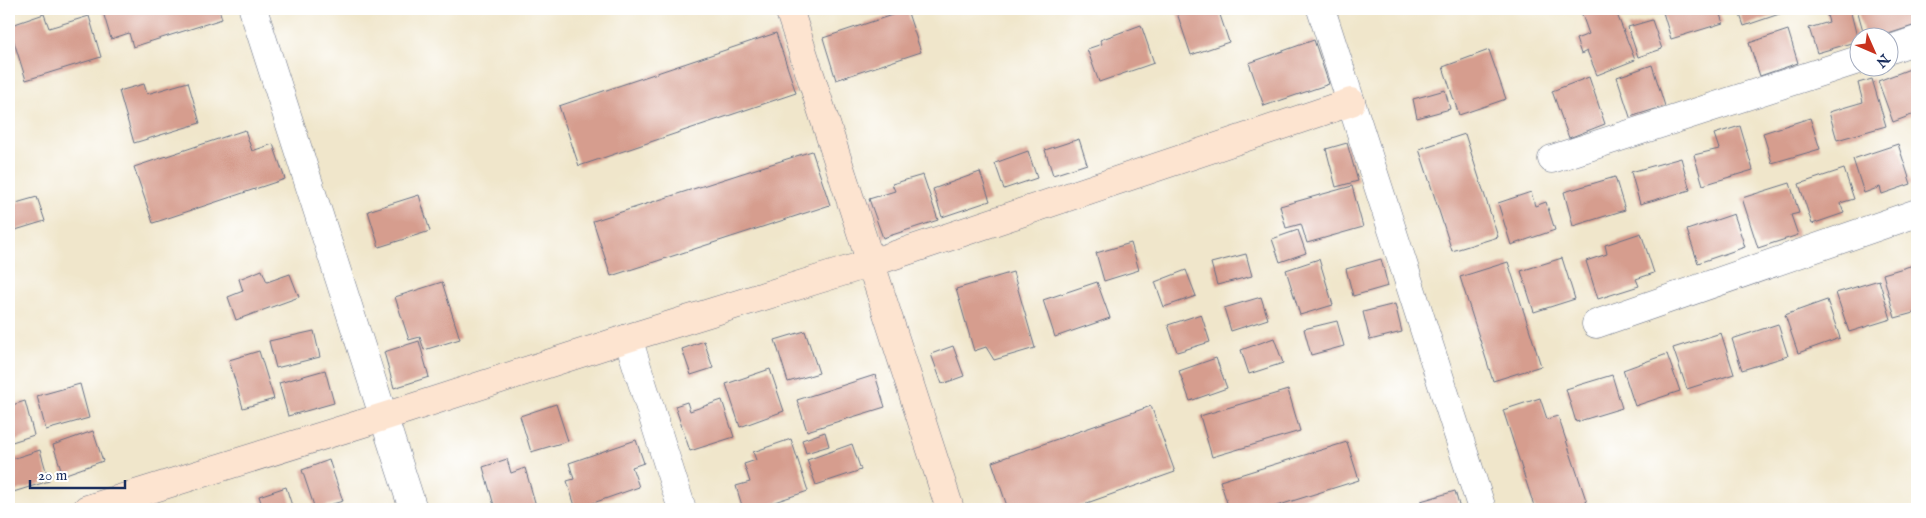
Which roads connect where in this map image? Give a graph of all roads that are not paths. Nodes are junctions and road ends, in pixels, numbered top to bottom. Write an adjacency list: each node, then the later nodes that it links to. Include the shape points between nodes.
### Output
1 (253, 9): 13 (street)
2 (789, 9): 10 (street)
3 (1322, 9): 7 (street)
4 (1917, 40): 5 (street)
5 (1898, 47)
6 (1848, 63): 8 (street)
7 (1351, 102): 10 (street); 18 (street)
8 (1552, 159)
9 (1917, 213): 11 (street)
10 (871, 263): 12 (street); 17 (street)
11 (1596, 324)
12 (628, 338): 13 (street); 16 (street)
13 (384, 417): 14 (street); 15 (street)
14 (87, 509)
15 (413, 509)
16 (682, 509)
17 (950, 509)
18 (1482, 509)

